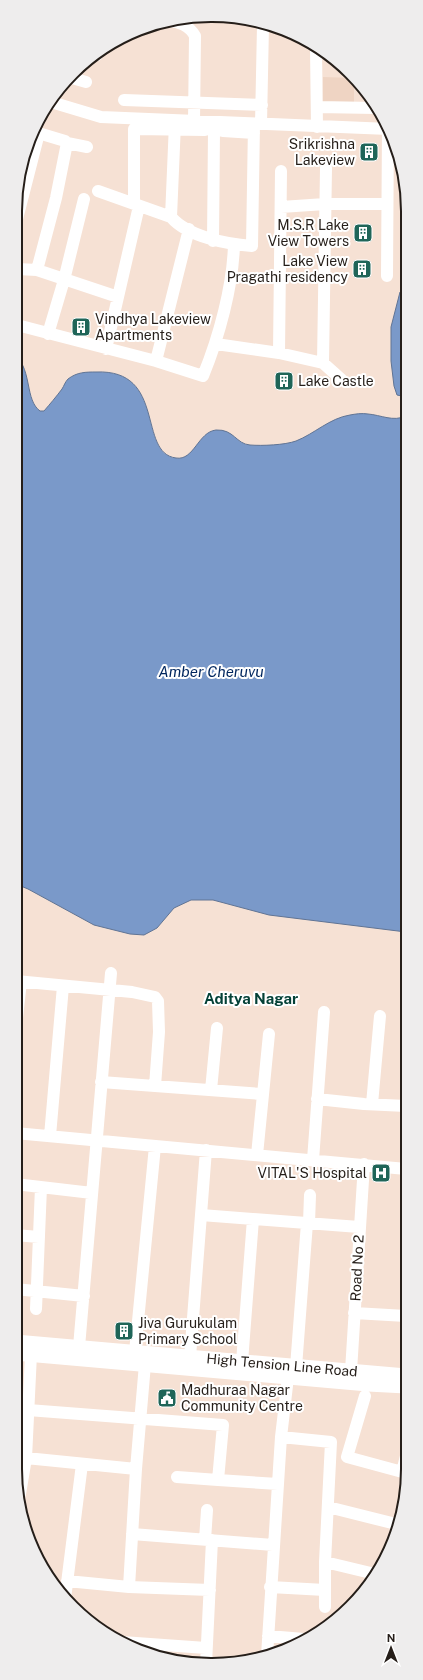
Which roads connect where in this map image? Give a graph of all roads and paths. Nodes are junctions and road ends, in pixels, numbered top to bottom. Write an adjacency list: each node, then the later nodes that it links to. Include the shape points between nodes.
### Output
1 (182, 25): 7 (street, via 195,36)
2 (263, 29): 9 (street)
3 (316, 53): 10 (street)
4 (77, 79): 5 (street)
5 (86, 82)
6 (124, 100): 7 (street)
7 (194, 102): 9 (street); 12 (street)
8 (56, 103): 13 (street, via 101,117)
9 (262, 104): 15 (street)
10 (317, 107): 11 (street); 14 (street)
11 (370, 108)
12 (194, 122): 13 (street); 15 (street)
13 (175, 126): 17 (street); 30 (street, via 134,129); 32 (street)
14 (317, 126): 15 (street); 16 (street)
15 (257, 127): 17 (street); 35 (street, via 252,246)
16 (381, 128)
17 (214, 130): 34 (street)
18 (39, 133): 19 (street)
19 (67, 143): 22 (street); 37 (street)
20 (388, 143): 29 (street)
21 (34, 145): 26 (street)
22 (87, 147)
23 (326, 168): 28 (street)
24 (281, 171): 31 (street)
25 (98, 191): 30 (street)
26 (23, 193)
27 (84, 199): 39 (street)
28 (325, 204): 29 (street); 31 (street); 47 (street)
29 (386, 204): 38 (street)
30 (136, 205): 32 (street); 40 (street)
31 (281, 207): 45 (street)
32 (171, 217): 33 (street, via 176,223)
33 (189, 229): 34 (street); 46 (street)
34 (212, 241): 35 (street)
35 (234, 244): 43 (street, via 234,262)
36 (22, 269): 37 (street)
37 (37, 270): 39 (street)
38 (387, 276)
39 (64, 280): 40 (street); 42 (street)
40 (118, 297): 44 (street)
41 (22, 327): 42 (street)
42 (48, 334): 44 (street)
43 (216, 344): 45 (street); 46 (street, via 203,376)
44 (106, 349): 46 (street)
45 (279, 353): 47 (street)
46 (156, 361)
47 (323, 363): 48 (street)
48 (342, 380)
49 (111, 973): 52 (street)
50 (22, 981): 51 (street)
51 (63, 986): 52 (street); 65 (street)
52 (109, 991): 57 (street); 58 (street, via 154,996 157,999 159,1032)
53 (324, 1012): 61 (street)
54 (380, 1016): 62 (street)
55 (217, 1028): 59 (street)
56 (269, 1034): 60 (street)
57 (101, 1082): 58 (street); 66 (street)
58 (155, 1086): 59 (street)
59 (211, 1090): 60 (street)
60 (262, 1094): 69 (street)
61 (317, 1099): 62 (street); 70 (street)
62 (372, 1104): 63 (street)
63 (401, 1106)
64 (22, 1134): 65 (street)
65 (50, 1136): 66 (street)
66 (96, 1140): 67 (street); 75 (street)
67 (155, 1146): 68 (street); 91 (street)
68 (206, 1150): 69 (street); 77 (street)
69 (257, 1155): 70 (street)
70 (313, 1160): 71 (street)
71 (364, 1164): 72 (street); 80 (street, Road No 2)
72 (401, 1168)
73 (22, 1185): 74 (street)
74 (41, 1187): 75 (street); 82 (street)
75 (92, 1194): 85 (street)
76 (310, 1195): 79 (street)
77 (201, 1215): 78 (street); 94 (street)
78 (253, 1219): 79 (street); 95 (street)
79 (308, 1223): 80 (street); 98 (street)
80 (359, 1228): 87 (street, Road No 2)
81 (22, 1236): 82 (street)
82 (39, 1237): 84 (street)
83 (22, 1290): 84 (street)
84 (37, 1291): 85 (street); 86 (street)
85 (84, 1296): 90 (street)
86 (36, 1309)
87 (354, 1314): 88 (street); 97 (street, Road No 2)
88 (401, 1316)
89 (22, 1343): 90 (main road, High Tension Line Road)
90 (80, 1347): 91 (main road, High Tension Line Road)
91 (135, 1352): 94 (main road, High Tension Line Road)
92 (22, 1353): 93 (main road, High Tension Line Road)
93 (31, 1354): 96 (main road, High Tension Line Road); 102 (street)
94 (190, 1356): 95 (main road, High Tension Line Road)
95 (242, 1362): 98 (main road, High Tension Line Road)
96 (145, 1364): 98 (main road, High Tension Line Road); 103 (street)
97 (350, 1371): 98 (main road, High Tension Line Road); 99 (main road, High Tension Line Road)
98 (292, 1372): 100 (main road, High Tension Line Road); 104 (street)
99 (401, 1376)
100 (401, 1385)
101 (365, 1396): 108 (street, via 347,1457)
102 (28, 1410): 103 (street); 105 (street)
103 (140, 1418): 107 (street); 110 (street, via 223,1425)
104 (281, 1437): 112 (street); 113 (street, via 331,1442)
105 (26, 1458): 106 (street); 111 (street)
106 (82, 1464): 107 (street); 121 (street)
107 (136, 1469): 116 (street)
108 (401, 1471)
109 (177, 1477): 110 (street)
110 (218, 1480): 112 (street)
111 (22, 1482)
112 (278, 1484): 118 (street)
113 (328, 1507): 115 (street); 119 (street)
114 (208, 1510): 117 (street)
115 (393, 1523)
116 (132, 1534): 117 (street); 122 (street)
117 (209, 1540): 118 (street); 125 (street)
118 (273, 1545): 123 (street)
119 (325, 1562): 120 (street); 126 (street)
120 (370, 1573)
121 (67, 1581): 122 (street); 124 (street)
122 (129, 1587): 125 (street)
123 (270, 1587): 126 (street); 128 (street)
124 (66, 1590)
125 (210, 1590): 131 (street)
126 (325, 1590): 127 (street)
127 (325, 1607)
128 (268, 1636): 129 (street); 132 (street)
129 (295, 1638)
130 (152, 1648): 131 (street)
131 (206, 1648): 133 (street)
132 (267, 1650)
133 (206, 1658)

